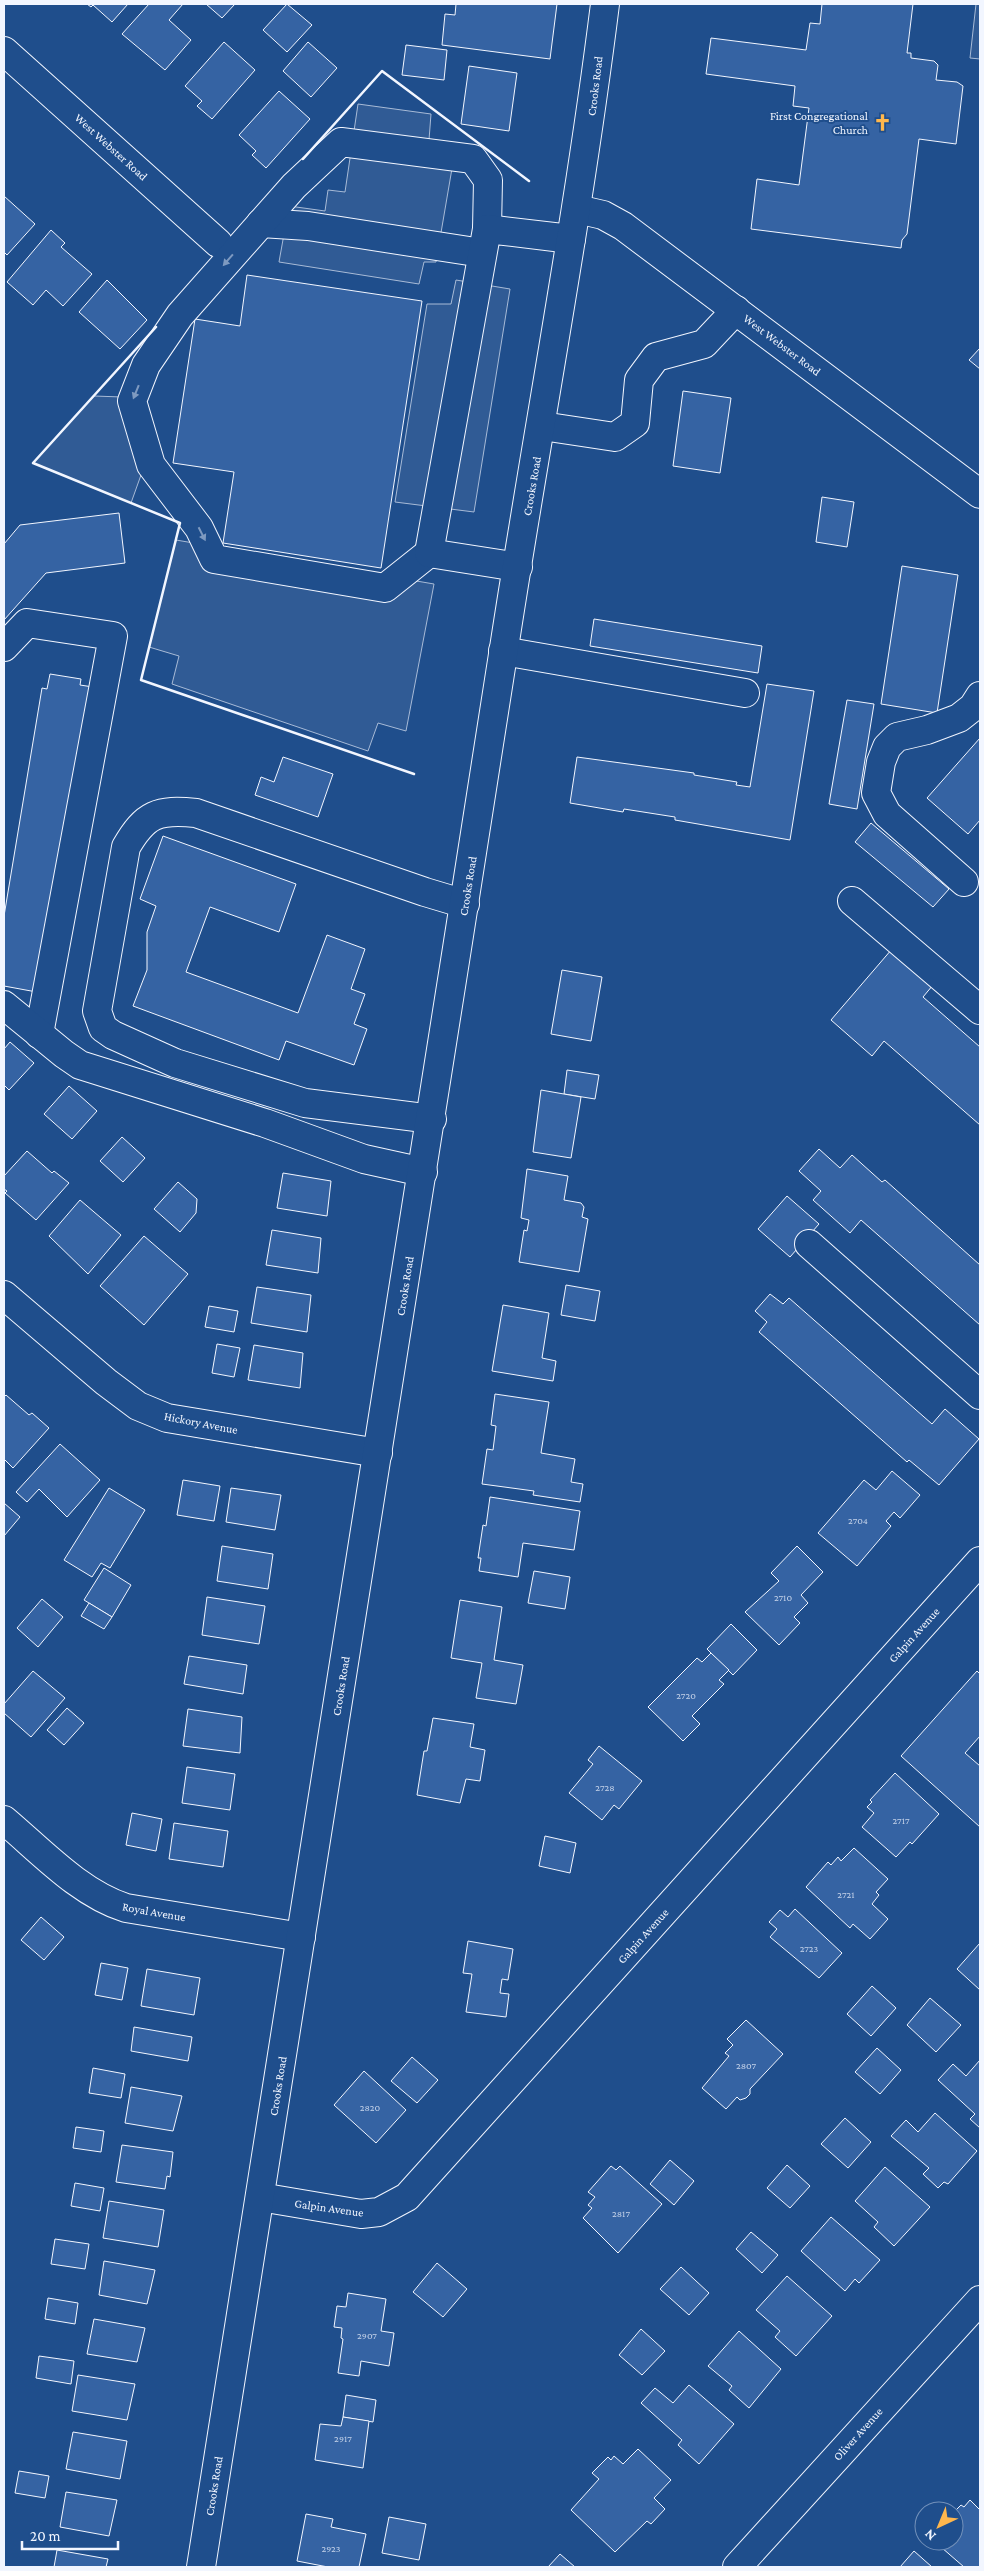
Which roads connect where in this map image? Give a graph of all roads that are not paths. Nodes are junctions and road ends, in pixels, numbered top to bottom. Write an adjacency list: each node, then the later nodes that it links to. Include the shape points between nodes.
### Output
1 (605, 4): 3 (street, Crooks Road)
2 (4, 51): 7 (street, West Webster Road)
3 (577, 209): 5 (street, Crooks Road); 8 (street, West Webster Road, via 603,215 623,226)
4 (261, 224): 6 (street); 6 (street, via 294,186 341,142 473,159 488,180); 11 (street, one-way to 11, via 180,315 146,365 132,401 151,465 199,528 214,559 385,588)
5 (571, 239): 6 (street); 9 (street, Crooks Road)
6 (484, 241): 11 (street)
7 (218, 243)
8 (736, 310): 9 (street, via 704,344 656,357 640,380 635,423 615,437); 10 (street, West Webster Road)
9 (542, 426): 12 (street, Crooks Road)
10 (980, 494)
11 (429, 553): 12 (street)
12 (518, 566): 14 (street, Crooks Road)
13 (4, 647): 22 (street, via 27,623 113,636)
14 (503, 651): 15 (street); 19 (street, Crooks Road)
15 (744, 693)
16 (980, 696): 17 (street, via 959,718 897,737 887,746 876,793 887,814)
17 (975, 889)
18 (852, 900): 21 (street)
19 (465, 904): 23 (street, Crooks Road); 23 (street, via 196,814 176,811 157,814 138,825 126,847 97,1011 103,1028 113,1035 184,1066 305,1103)
20 (4, 1005): 22 (street)
21 (980, 1010)
22 (39, 1034): 24 (street, via 80,1065 264,1123 364,1159)
23 (432, 1119): 24 (street, Crooks Road)
24 (423, 1172): 28 (street, Crooks Road)
25 (809, 1244): 27 (street)
26 (4, 1295): 28 (street, Hickory Avenue, via 138,1406 167,1418)
27 (980, 1395)
28 (378, 1453): 31 (street, Crooks Road)
29 (980, 1561): 32 (street, Galpin Avenue, via 407,2197 378,2212 361,2214)
30 (4, 1820): 31 (street, Royal Avenue, via 105,1902)
31 (301, 1937): 32 (street, Crooks Road)
32 (260, 2197): 34 (street, Crooks Road)
33 (980, 2300): 35 (street, Oliver Avenue)
34 (201, 2567)
35 (736, 2567)

